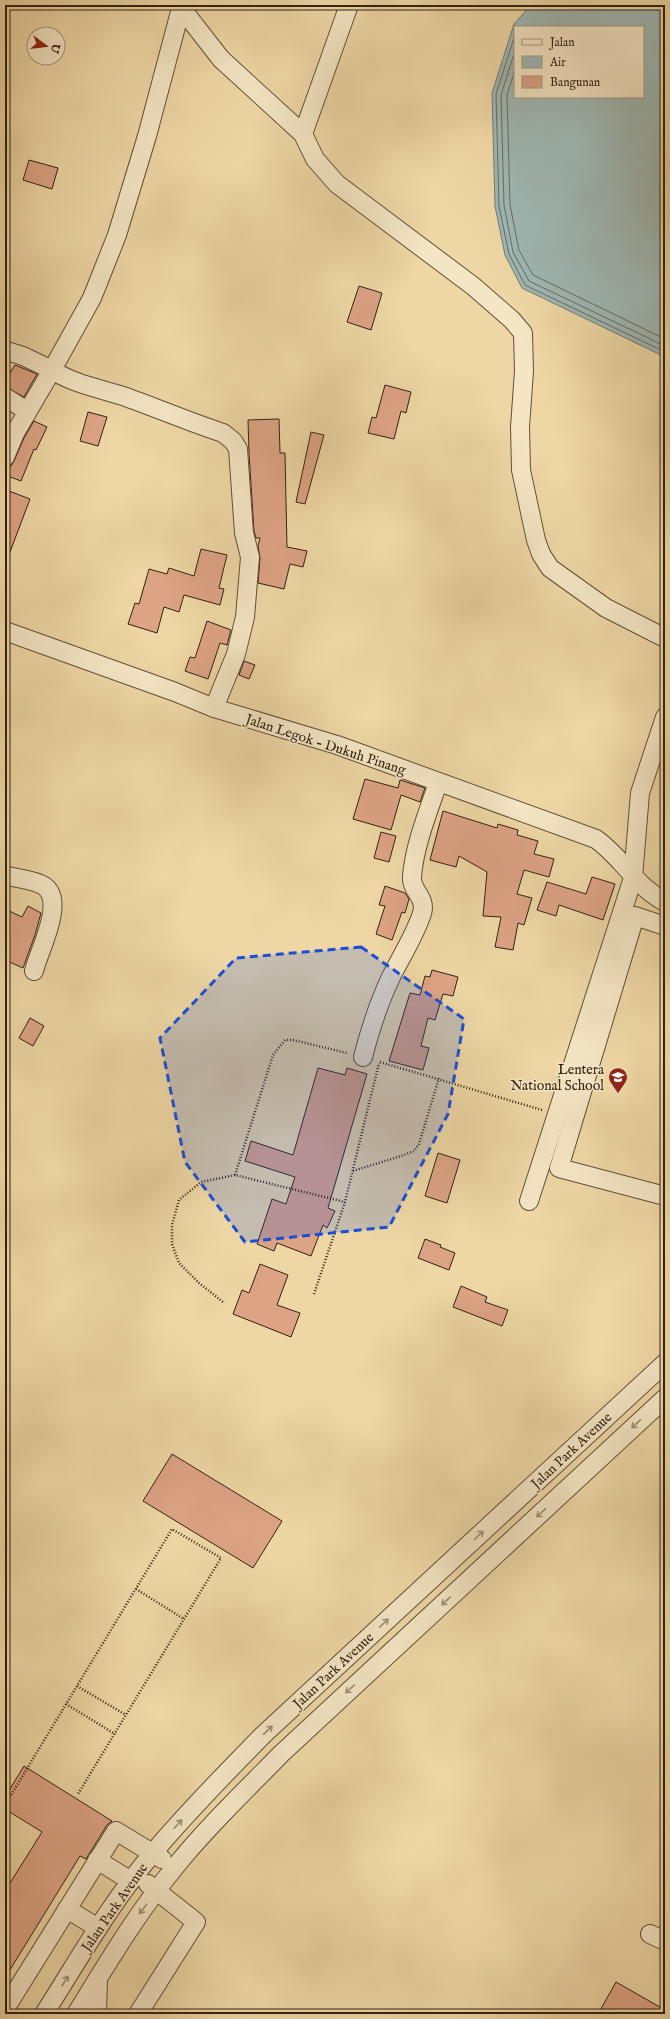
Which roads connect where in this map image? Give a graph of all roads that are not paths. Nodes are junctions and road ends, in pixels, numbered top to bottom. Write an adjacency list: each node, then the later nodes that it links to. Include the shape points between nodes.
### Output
1 (349, 5): 3 (street)
2 (180, 7): 3 (street, via 221,59); 5 (street, via 147,136 117,235 92,298)
3 (303, 134): 10 (street, via 315,159 337,184 473,286 524,333 521,470 541,554 550,568 606,608)
4 (6, 351): 5 (street)
5 (52, 370): 7 (street); 11 (street, via 65,379 122,396 223,433 238,449 244,533 250,557 246,617 236,654)
6 (5, 397): 7 (street)
7 (27, 411): 8 (street)
8 (5, 458)
9 (5, 631): 11 (street, Jalan Legok - Dukuh Pinang)
10 (665, 638)
11 (214, 708): 13 (street, Jalan Legok - Dukuh Pinang, via 337,745)
12 (665, 717): 15 (street, via 640,792)
13 (438, 783): 15 (street, Jalan Legok - Dukuh Pinang, via 596,839 611,850); 19 (street, via 421,836 412,878 415,889 423,901 422,914 390,979 369,1034)
14 (5, 875): 18 (street, via 43,886 52,894 53,909)
15 (633, 878): 16 (street, Jalan Legok - Dukuh Pinang); 21 (street)
16 (665, 902)
17 (665, 926): 20 (street, via 635,916 559,1168)
18 (34, 971)
19 (372, 1059)
20 (665, 1196)
21 (529, 1201)
22 (665, 1363): 24 (street, Jalan Park Avenue, one-way to 22, via 263,1735)
23 (665, 1398): 26 (street, Jalan Park Avenue, one-way to 26, via 281,1754 220,1816)
24 (152, 1853): 25 (street, via 116,1831); 26 (street); 27 (street, Jalan Park Avenue)
25 (97, 1860): 27 (street); 29 (street)
26 (175, 1867): 28 (street, Jalan Park Avenue)
27 (133, 1878): 28 (street); 30 (street, Jalan Park Avenue)
28 (157, 1891): 31 (street, Jalan Park Avenue, one-way to 31); 36 (street, via 196,1922)
29 (67, 1909): 30 (street); 32 (street)
30 (98, 1928): 33 (street, Jalan Park Avenue, one-way to 30)
31 (98, 1979): 34 (street, Jalan Park Avenue); 35 (street)
32 (5, 2009)
33 (44, 2014)
34 (76, 2014)
35 (97, 2014)
36 (138, 2014)

